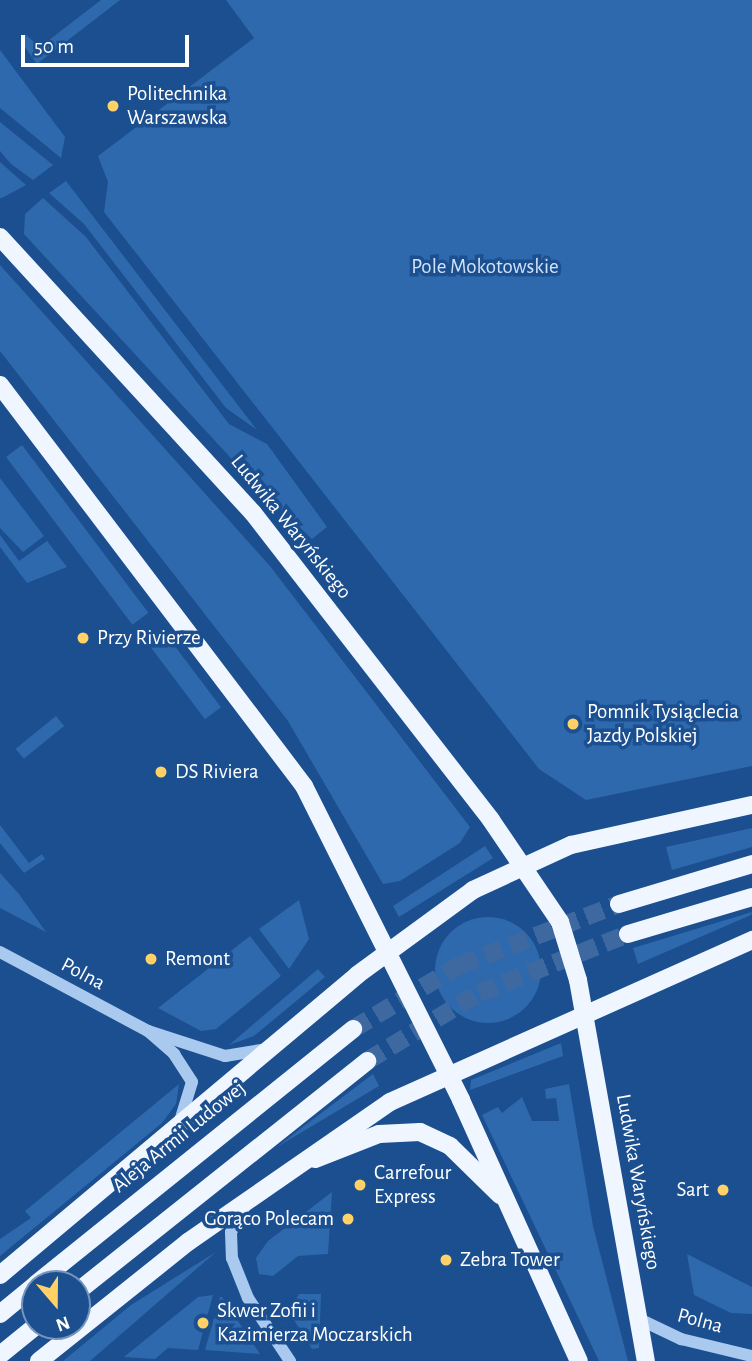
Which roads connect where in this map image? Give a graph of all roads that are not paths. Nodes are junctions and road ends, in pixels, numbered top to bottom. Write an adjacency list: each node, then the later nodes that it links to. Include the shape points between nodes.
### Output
1 (0, 237): 4 (main road, Ludwika Waryńskiego, via 254,513)
2 (0, 385): 10 (main road, via 287,761)
3 (752, 805): 4 (main road, via 580,843)
4 (523, 864): 10 (main road, via 474,890); 12 (main road, Ludwika Waryńskiego, via 560,922)
5 (752, 864): 7 (main road)
6 (752, 897): 8 (main road)
7 (619, 904)
8 (628, 934)
9 (752, 940): 12 (main road)
10 (388, 950): 15 (main road); 17 (main road)
11 (0, 952): 14 (street, Polna)
12 (584, 1012): 17 (main road); 27 (main road, Ludwika Waryńskiego)
13 (353, 1029): 22 (main road, Aleja Armii Ludowej)
14 (148, 1031): 15 (street, Polna, via 225,1056); 18 (street, Polna, via 190,1076 191,1096)
15 (281, 1045): 18 (main road)
16 (367, 1060): 24 (main road)
17 (448, 1073): 19 (main road, via 342,1131); 21 (main road)
18 (176, 1130): 23 (main road)
19 (299, 1166): 20 (main road); 21 (main road, via 379,1134 420,1132 450,1146)
20 (251, 1198): 31 (main road); 32 (street, via 231,1232 232,1258 248,1298)
21 (507, 1202): 33 (main road)
22 (53, 1270)
23 (0, 1275)
24 (91, 1281)
25 (21, 1296): 26 (main road, Aleja Armii Ludowej)
26 (0, 1314)
27 (639, 1319): 30 (street, Polna, via 681,1339); 34 (main road, Ludwika Waryńskiego)
28 (21, 1338): 29 (main road)
29 (0, 1356)
30 (752, 1356)
31 (39, 1361)
32 (290, 1361)
33 (579, 1361)
34 (646, 1361)

